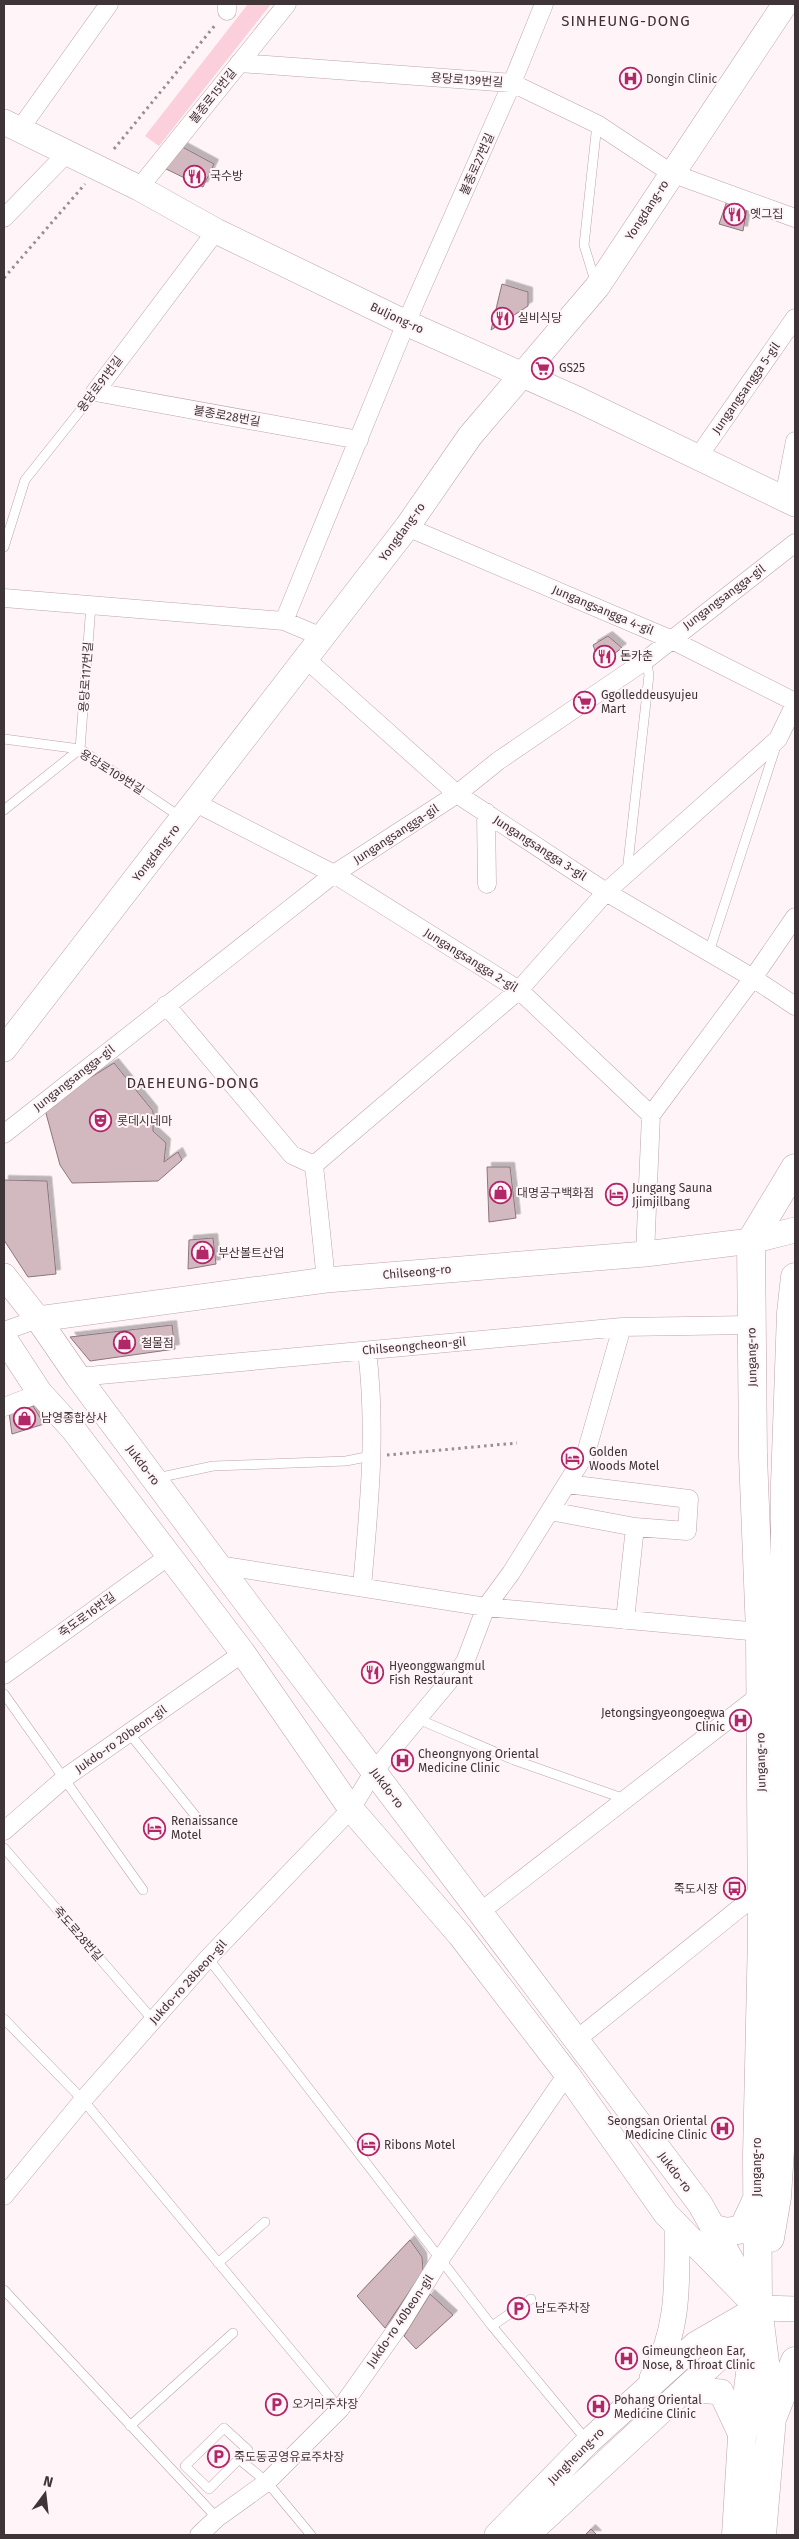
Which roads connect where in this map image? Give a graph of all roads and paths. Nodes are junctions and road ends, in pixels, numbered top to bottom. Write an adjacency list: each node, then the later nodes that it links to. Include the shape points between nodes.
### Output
1 (109, 4): 9 (street)
2 (287, 4): 6 (street, 불종로15번길)
3 (544, 4): 7 (street, 불종로27번길)
4 (786, 4): 12 (main road, Yongdang-ro)
5 (227, 7): 10 (path)
6 (239, 63): 7 (street, 용당로139번길); 14 (street, 불종로15번길)
7 (512, 83): 8 (street, 용당로139번길); 21 (street, 불종로27번길)
8 (598, 124): 12 (street, 용당로139번길); 19 (lane, via 584,245)
9 (12, 126): 11 (main road, Buljong-ro)
10 (114, 149)
11 (68, 152): 14 (main road, Buljong-ro); 15 (street)
12 (671, 173): 16 (street, 용당로139번길); 19 (main road, Yongdang-ro)
13 (91, 177): 18 (path)
14 (139, 188): 17 (main road, Buljong-ro)
15 (4, 218)
16 (795, 218)
17 (216, 231): 21 (main road, Buljong-ro); 23 (street, 용당로91번길)
18 (4, 278)
19 (597, 287): 22 (main road, Yongdang-ro)
20 (795, 318): 26 (street, Jungangsangga 5-gil)
21 (406, 323): 22 (main road, Buljong-ro); 24 (street)
22 (521, 376): 26 (main road, Buljong-ro); 28 (main road, Yongdang-ro, via 470,436)
23 (94, 392): 24 (street, 불종로28번길); 30 (lane, 용당로91번길, via 25,480)
24 (359, 440): 33 (street)
25 (795, 441): 27 (street)
26 (698, 457): 27 (main road, Buljong-ro)
27 (789, 501)
28 (408, 527): 34 (main road, Yongdang-ro); 35 (street, Jungangsangga 4-gil)
29 (795, 543): 35 (street, Jungangsangga-gil)
30 (4, 547)
31 (4, 598): 32 (street)
32 (91, 605): 33 (street); 41 (lane, 용당로117번길)
33 (284, 620): 34 (street)
34 (322, 637): 36 (main road, Yongdang-ro)
35 (670, 639): 37 (street, Jungangsangga-gil); 38 (street, Jungangsangga 4-gil)
36 (306, 660): 42 (street, Jungangsangga 3-gil); 44 (main road, Yongdang-ro)
37 (646, 660): 42 (street, Jungangsangga-gil); 46 (lane, via 649,675)
38 (795, 703): 40 (street)
39 (4, 739): 41 (lane, 용당로109번길)
40 (778, 739): 46 (street); 51 (lane)
41 (80, 749): 43 (lane); 44 (lane, 용당로109번길)
42 (457, 794): 45 (street, Jungangsangga 3-gil); 47 (street, Jungangsangga-gil)
43 (4, 810)
44 (189, 810): 47 (street, Jungangsangga 2-gil); 56 (main road, Yongdang-ro)
45 (486, 812): 48 (street); 49 (street, Jungangsangga 3-gil)
46 (627, 872): 49 (street)
47 (334, 874): 53 (street, Jungangsangga 2-gil); 54 (street, Jungangsangga-gil)
48 (487, 884)
49 (606, 892): 51 (street, Jungangsangga 3-gil); 53 (street)
50 (795, 917): 52 (street)
51 (709, 952): 52 (street, Jungangsangga 3-gil)
52 (753, 978): 55 (street, Jungangsangga 3-gil); 57 (street)
53 (519, 990): 57 (street, Jungangsangga 2-gil); 59 (street)
54 (166, 1005): 58 (street, Jungangsangga-gil); 59 (street, via 292,1155)
55 (795, 1006)
56 (4, 1050)
57 (651, 1115): 63 (street)
58 (4, 1134)
59 (314, 1165): 66 (street)
60 (795, 1168): 62 (main road)
61 (795, 1230): 62 (main road, Chilseong-ro)
62 (751, 1241): 63 (main road, Chilseong-ro); 69 (main road, Jungang-ro)
63 (645, 1254): 66 (main road, Chilseong-ro)
64 (4, 1276): 68 (main road, Jukdo-ro)
65 (795, 1277): 67 (main road, Jungang-ro)
66 (326, 1280): 68 (main road, Chilseong-ro)
67 (793, 1313): 81 (main road, Jungang-ro)
68 (38, 1319): 71 (street); 74 (main road, Jukdo-ro)
69 (751, 1326): 70 (street, Chilseongcheon-gil); 89 (main road, Jungang-ro)
70 (622, 1328): 73 (street, Chilseongcheon-gil); 80 (street, Jukdo-ro 28beon-gil, via 586,1453)
71 (4, 1331)
72 (4, 1338): 75 (main road)
73 (367, 1351): 74 (street, Chilseongcheon-gil); 78 (street, via 373,1396)
74 (78, 1377): 79 (main road, Jukdo-ro)
75 (40, 1393): 76 (street); 84 (main road, via 72,1429)
76 (4, 1407)
77 (518, 1443): 78 (path)
78 (371, 1456): 79 (lane, via 346,1461 213,1466); 86 (street)
79 (154, 1479): 85 (main road, Jukdo-ro)
80 (567, 1484): 82 (street, Jukdo-ro 28beon-gil); 83 (street, via 689,1499 687,1531)
81 (790, 1484): 90 (main road, Jungang-ro)
82 (550, 1511): 83 (street); 87 (street, Jukdo-ro 28beon-gil)
83 (635, 1527): 88 (street)
84 (169, 1556): 91 (main road); 92 (street, 죽도로16번길)
85 (218, 1565): 86 (street); 97 (main road, Jukdo-ro)
86 (362, 1587): 87 (street)
87 (486, 1607): 88 (street); 95 (street, Jukdo-ro 28beon-gil, via 465,1662)
88 (625, 1620): 89 (street)
89 (760, 1632): 94 (main road, Jungang-ro)
90 (792, 1647): 114 (main road, Jungang-ro, via 785,2072)
91 (243, 1653): 96 (street, Jukdo-ro 20beon-gil); 100 (main road)
92 (4, 1674)
93 (4, 1694): 98 (lane)
94 (760, 1695): 99 (street); 105 (main road, Jungang-ro)
95 (418, 1719): 97 (street, Jukdo-ro 28beon-gil); 99 (lane, via 514,1760)
96 (129, 1733): 98 (street, Jukdo-ro 20beon-gil); 101 (lane)
97 (374, 1771): 100 (street, Jukdo-ro 28beon-gil); 106 (main road, Jukdo-ro)
98 (64, 1779): 102 (street, Jukdo-ro 20beon-gil); 104 (lane)
99 (627, 1800): 106 (street)
100 (351, 1809): 107 (street, Jukdo-ro 28beon-gil); 111 (main road, via 460,1935)
101 (198, 1818)
102 (4, 1831)
103 (4, 1848): 109 (lane, 죽도로28번길)
104 (143, 1890)
105 (762, 1890): 110 (street); 114 (main road, Jungang-ro)
106 (480, 1912): 110 (main road, Jukdo-ro)
107 (208, 1958): 109 (street, Jukdo-ro 28beon-gil); 119 (lane)
108 (4, 2019): 112 (lane)
109 (153, 2020): 112 (street, Jukdo-ro 28beon-gil)
110 (576, 2040): 118 (main road, Jukdo-ro, via 700,2204)
111 (567, 2074): 117 (main road); 119 (street, Jukdo-ro 40beon-gil)
112 (83, 2100): 113 (street, Jukdo-ro 28beon-gil); 120 (lane)
113 (4, 2196)
114 (767, 2197): 116 (main road); 118 (main road, via 743,2229 727,2232); 123 (main road, Jungang-ro)
115 (265, 2222): 120 (lane)
116 (795, 2223)
117 (677, 2227): 123 (main road); 129 (main road, via 674,2319 665,2356)
118 (714, 2229): 123 (main road, Jukdo-ro)
119 (441, 2258): 125 (lane); 130 (street, Jukdo-ro 40beon-gil, via 401,2323)
120 (218, 2263): 130 (lane)
121 (4, 2290): 132 (lane)
122 (531, 2299): 125 (lane)
123 (758, 2308): 124 (main road); 128 (main road, Jungheung-ro, via 735,2343); 129 (main road, Jungheung-ro, via 696,2344); 131 (main road, Jungang-ro); 133 (main road, Jungang-ro)
124 (795, 2309)
125 (492, 2326): 134 (lane)
126 (233, 2333): 132 (lane)
127 (795, 2361): 131 (main road)
128 (686, 2389): 133 (main road, via 721,2392); 141 (main road, Jungheung-ro)
129 (644, 2390): 134 (main road, Jungheung-ro)
130 (340, 2409): 136 (street, Jukdo-ro 40beon-gil)
131 (772, 2417): 143 (main road, Jungang-ro)
132 (130, 2426): 137 (lane)
133 (742, 2437): 142 (main road, Jungang-ro)
134 (588, 2442): 140 (main road, Jungheung-ro)
135 (240, 2460): 135 (lane, via 209,2489 185,2466 224,2428 248,2450); 136 (lane)
136 (267, 2482): 137 (street, Jukdo-ro 40beon-gil); 139 (lane)
137 (217, 2518): 138 (street, Jukdo-ro 40beon-gil)
138 (198, 2535)
139 (311, 2535)
140 (497, 2535)
141 (528, 2535)
142 (736, 2535)
143 (762, 2535)

